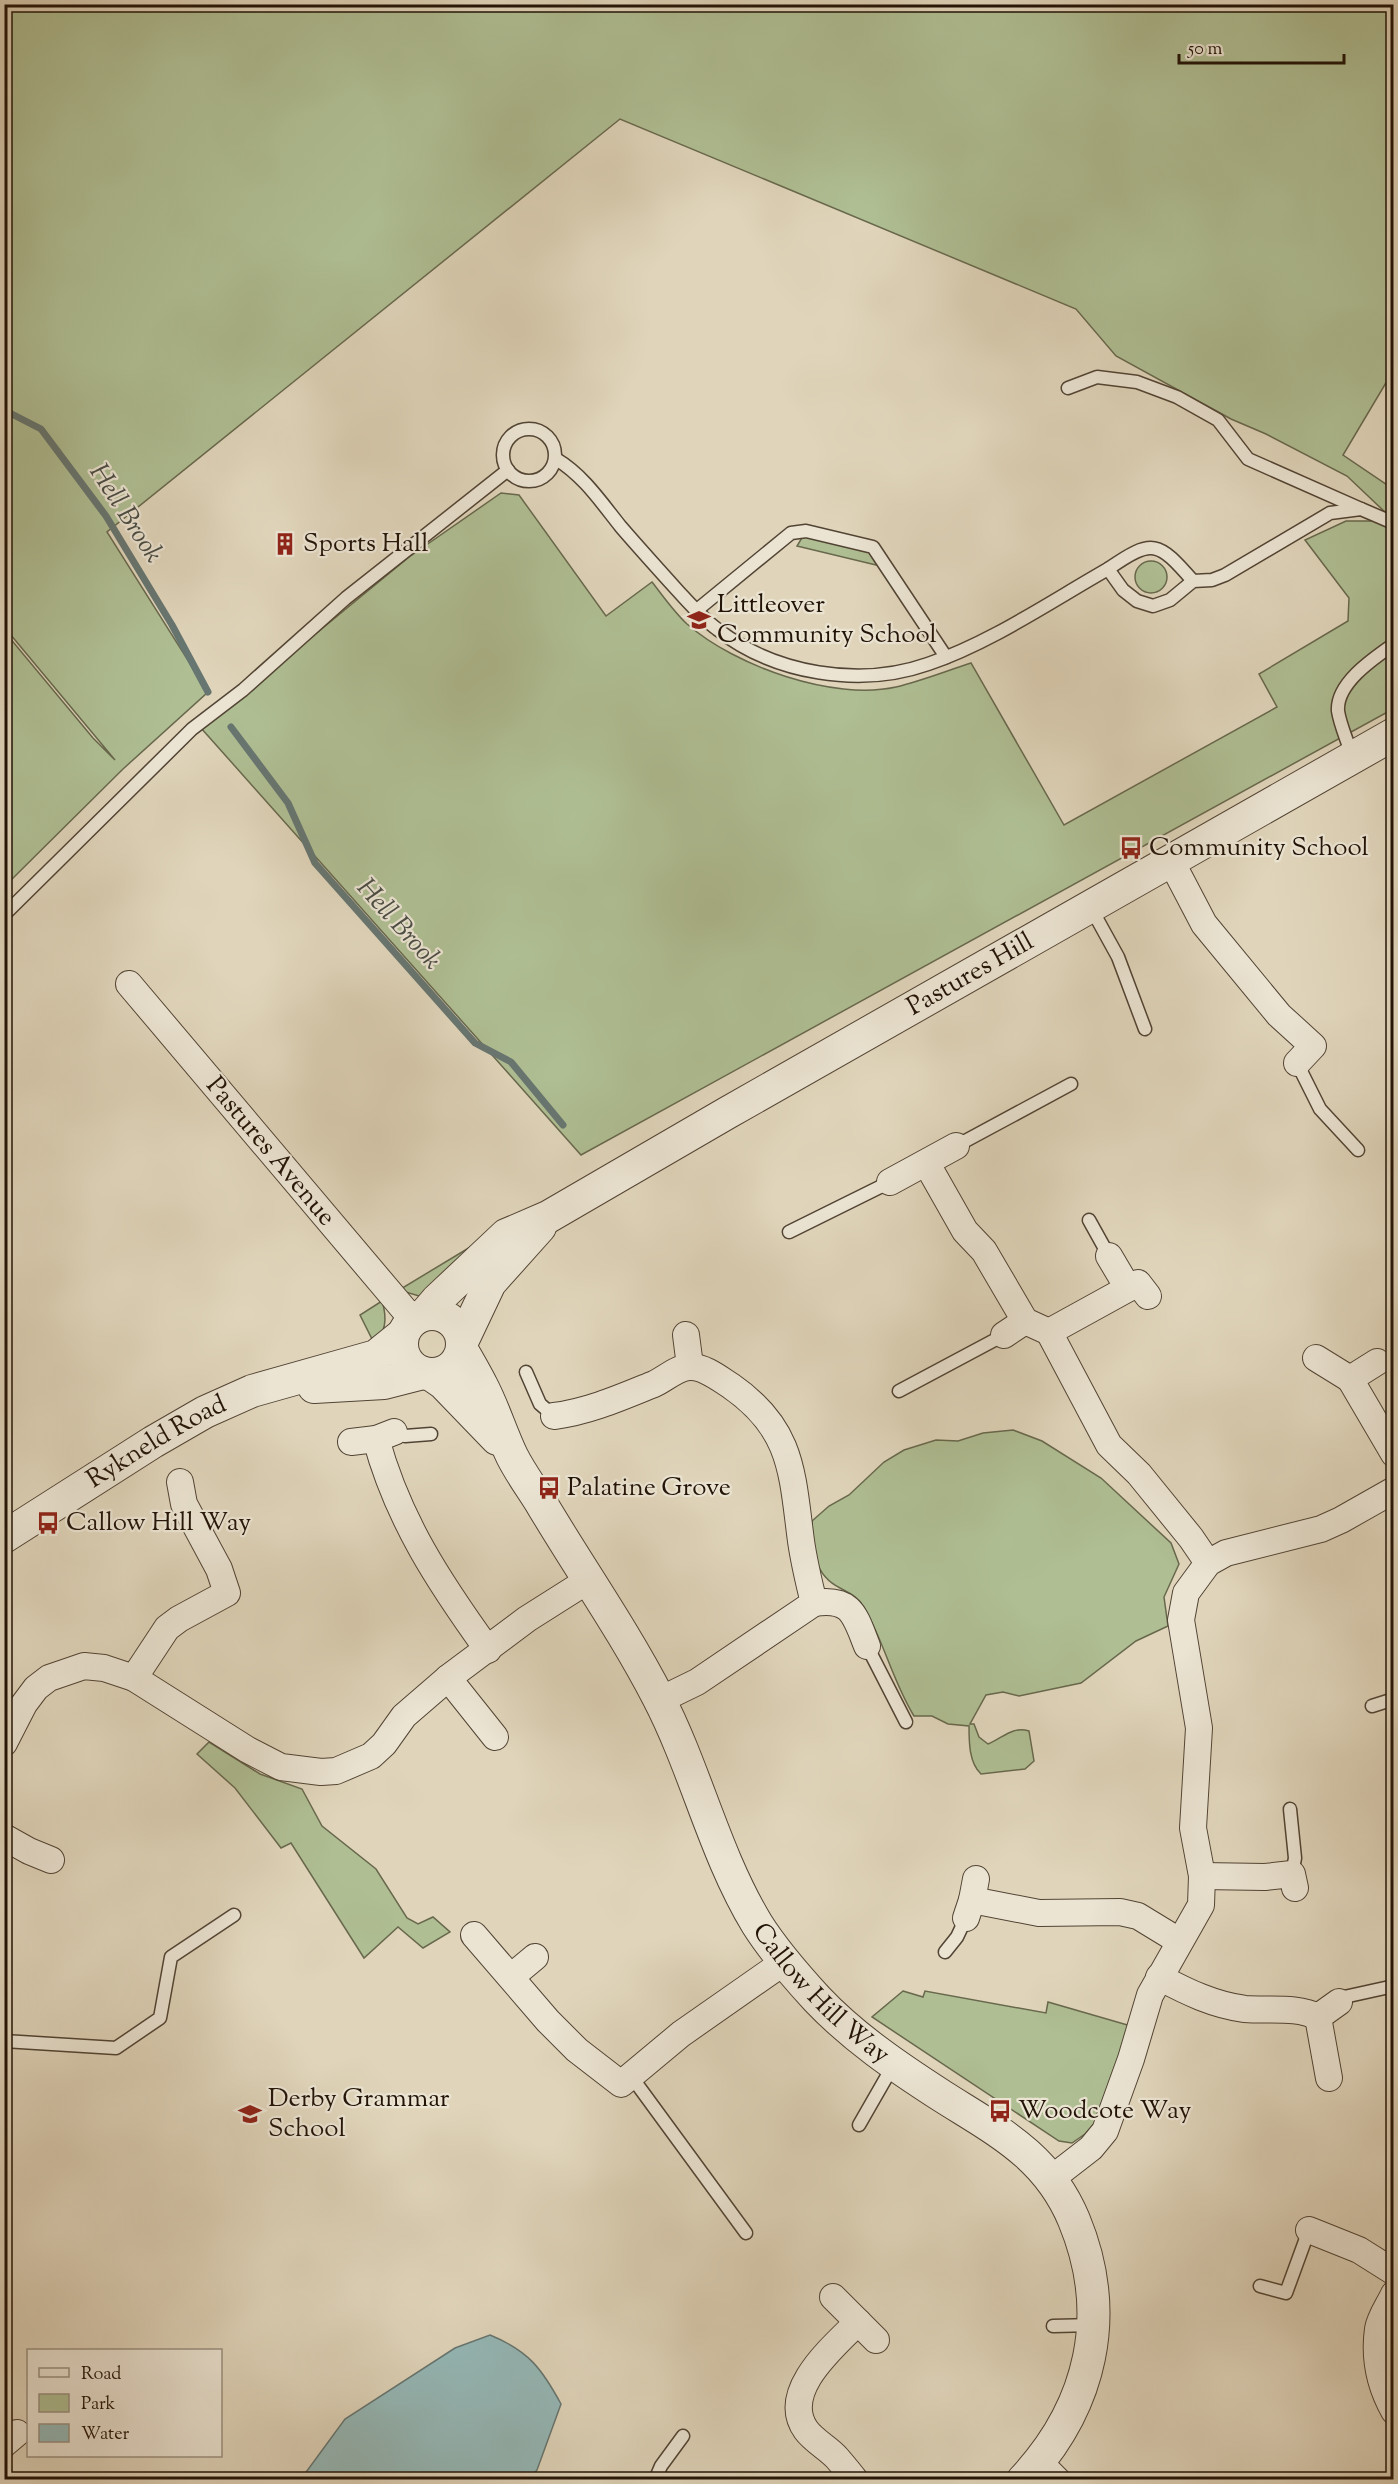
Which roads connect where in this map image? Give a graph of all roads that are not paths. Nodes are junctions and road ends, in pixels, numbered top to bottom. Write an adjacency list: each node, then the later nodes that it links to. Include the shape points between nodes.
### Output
1 (1068, 388): 4 (lane, via 1097,377 1137,382 1177,397 1218,420 1248,459)
2 (556, 459): 3 (lane, via 552,470 537,480 516,478); 3 (lane, via 547,435 525,429 516,432 504,447); 8 (lane, via 578,475)
3 (508, 470): 15 (lane, via 346,597 243,690 192,729)
4 (1360, 509): 5 (lane); 7 (lane, via 1330,513 1225,575)
5 (1394, 526)
6 (1108, 569): 7 (lane, via 1129,554 1159,549 1170,554); 7 (lane, via 1123,590 1137,601 1153,606 1170,600); 10 (lane)
7 (1192, 581)
8 (697, 610): 10 (lane, via 748,650 817,673 896,672); 10 (lane, via 791,532 806,531 873,548)
9 (1394, 644): 12 (lane, via 1358,671 1343,690 1338,710)
10 (946, 657)
11 (1394, 734): 12 (street, Pastures Hill)
12 (1353, 757): 13 (street, Pastures Hill)
13 (1171, 861): 14 (street, Pastures Hill); 18 (street, via 1204,924 1279,1015 1313,1046)
14 (1091, 907): 17 (lane, via 1118,957); 24 (street, Pastures Hill)
15 (4, 915)
16 (129, 984): 29 (street, Pastures Avenue)
17 (1145, 1029)
18 (1297, 1063): 21 (lane, via 1320,1109)
19 (1071, 1084): 20 (lane)
20 (956, 1146): 22 (street)
21 (1358, 1149)
22 (927, 1164): 23 (street); 28 (street, via 965,1231 984,1251)
23 (890, 1182): 26 (lane)
24 (548, 1217): 29 (street, Pastures Hill, via 506,1235); 33 (street, Pastures Hill, via 490,1283)
25 (1089, 1220): 27 (lane)
26 (789, 1232)
27 (1109, 1256): 30 (street, via 1138,1292)
28 (1025, 1321): 30 (street); 32 (street)
29 (413, 1323): 33 (street, via 444,1316 459,1330); 38 (street, via 402,1350 408,1364); 40 (street, Rykneld Road, via 376,1356)
30 (1048, 1332): 50 (street, via 1109,1445 1138,1474)
31 (686, 1335): 36 (street)
32 (1004, 1335): 41 (lane)
33 (462, 1346): 38 (street, via 456,1363); 46 (street, Callow Hill Way)
34 (1316, 1358): 39 (street)
35 (1377, 1362): 39 (street)
36 (690, 1366): 42 (street, via 575,1413); 52 (street, via 738,1391 778,1434 791,1467)
37 (526, 1372): 42 (lane, via 540,1404)
38 (427, 1374): 40 (street, Rykneld Road, via 384,1383); 46 (street, Callow Hill Way, via 461,1401)
39 (1350, 1379): 45 (street)
40 (252, 1391): 49 (street, Rykneld Road, via 153,1442)
41 (899, 1391)
42 (554, 1416)
43 (430, 1434): 44 (lane)
44 (364, 1438): 54 (street, via 444,1589)
45 (1394, 1454)
46 (512, 1455): 51 (street, Callow Hill Way)
47 (180, 1482): 55 (street, via 184,1504 219,1569 227,1593 167,1628)
48 (1394, 1490): 50 (street, via 1321,1529 1226,1553)
49 (4, 1537)
50 (1208, 1563): 66 (street, via 1186,1593 1181,1620 1199,1728 1193,1828)
51 (587, 1581): 54 (street, via 527,1619); 58 (street, Callow Hill Way)
52 (814, 1603): 53 (street, via 837,1602 845,1606 853,1613); 58 (street, via 697,1682)
53 (867, 1646): 60 (lane)
54 (488, 1650): 56 (street)
55 (134, 1678): 56 (street, via 266,1760 281,1767 321,1772 336,1771 371,1756 404,1716); 62 (street, via 84,1666 49,1678 24,1704)
56 (448, 1678): 61 (street)
57 (1394, 1699): 59 (lane)
58 (660, 1700): 74 (street, Callow Hill Way, via 739,1891)
59 (1372, 1706)
60 (906, 1722)
61 (495, 1737)
62 (4, 1743)
63 (1290, 1809): 67 (lane)
64 (4, 1837): 65 (street)
65 (51, 1860)
66 (1202, 1876): 67 (street); 71 (street, via 1201,1905)
67 (1293, 1881)
68 (971, 1899): 71 (street, via 1039,1913 1120,1912 1138,1916); 72 (lane, via 957,1937)
69 (234, 1915): 80 (lane, via 171,1957 160,2018 116,2048)
70 (474, 1935): 75 (street)
71 (1179, 1941): 76 (street)
72 (945, 1952)
73 (534, 1957): 75 (street)
74 (784, 1962): 81 (street, Callow Hill Way, via 823,2005); 82 (street, via 681,2034)
75 (512, 1977): 82 (street, via 577,2050 621,2084)
76 (1159, 1977): 79 (street, via 1214,2003 1308,2012); 85 (street, via 1105,2131 1091,2148)
77 (1394, 1986): 78 (lane, via 1344,1997)
78 (1339, 2002): 79 (street)
79 (1318, 2017): 83 (street)
80 (4, 2041)
81 (894, 2064): 84 (lane); 85 (street, Callow Hill Way, via 1001,2132 1031,2156)
82 (631, 2076): 87 (lane)
83 (1329, 2078)
84 (859, 2125)
85 (1051, 2179): 93 (street, Callow Hill Way, via 1074,2218 1088,2259)
86 (1309, 2230): 88 (street, via 1359,2250); 89 (lane, via 1286,2293)
87 (746, 2233)
88 (1394, 2272)
89 (1260, 2286)
90 (1394, 2294): 96 (street, via 1378,2327 1377,2360 1384,2393)
91 (833, 2297): 92 (street)
92 (858, 2322): 95 (street); 100 (street, via 804,2381 798,2408 806,2431 837,2457)
93 (1094, 2325): 94 (lane); 98 (street, Callow Hill Way, via 1081,2391)
94 (1053, 2326)
95 (876, 2340)
96 (1394, 2411)
97 (683, 2436): 99 (lane)
98 (1040, 2474)
99 (655, 2480)
100 (855, 2480)

